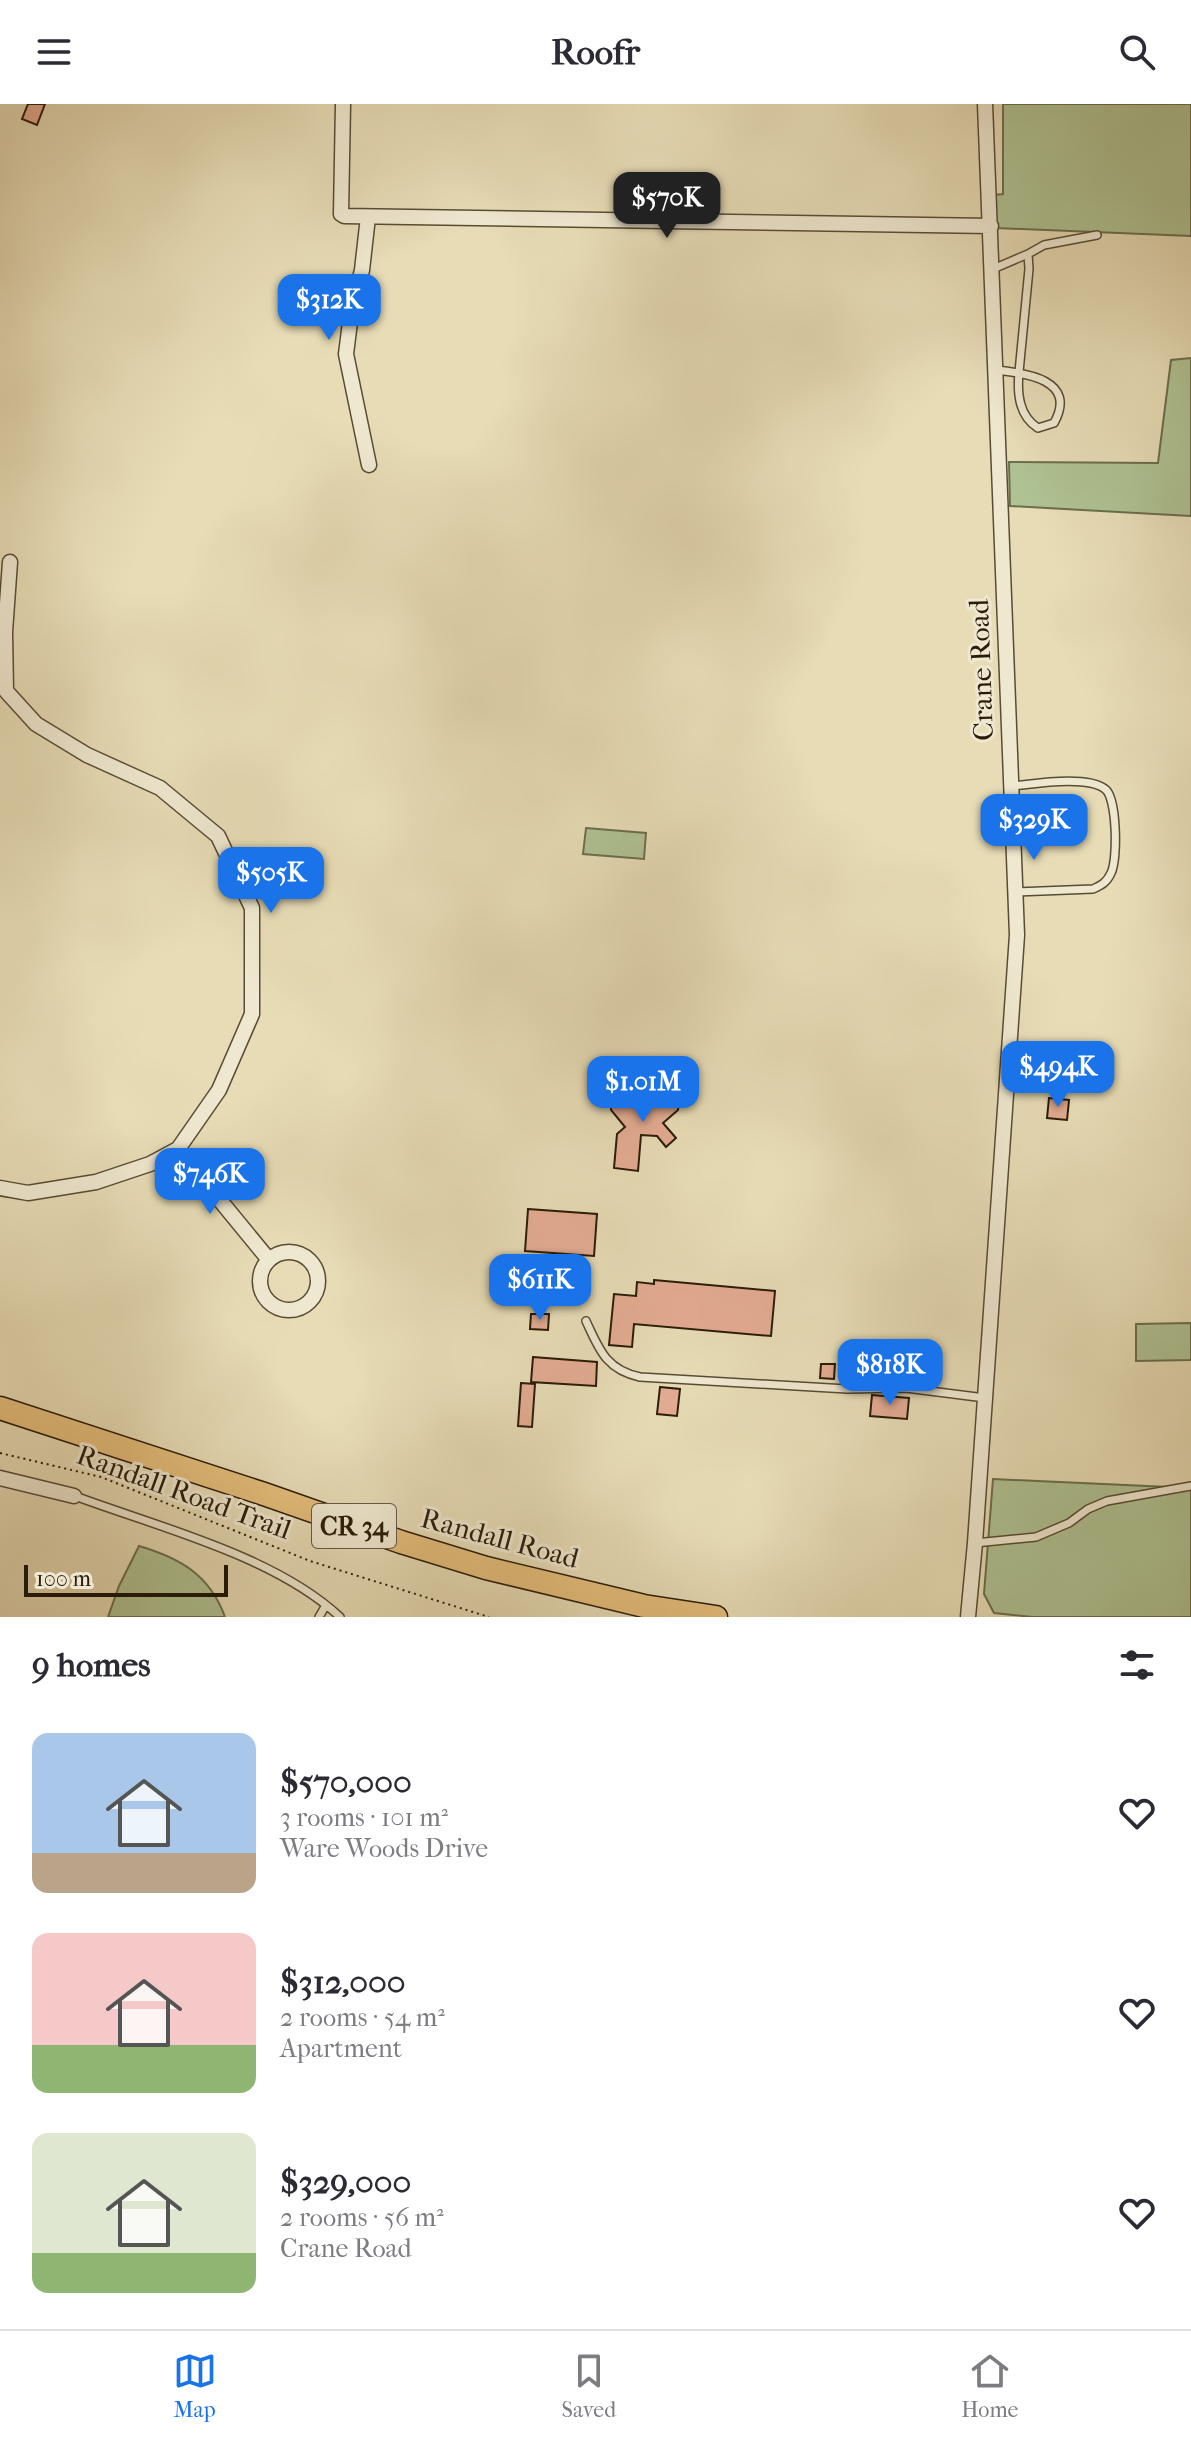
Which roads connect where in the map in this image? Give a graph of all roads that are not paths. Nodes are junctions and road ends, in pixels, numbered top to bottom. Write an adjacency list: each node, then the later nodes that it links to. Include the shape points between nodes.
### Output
1 (343, 104): 3 (street, via 341,214)
2 (985, 104): 4 (street, Crane Road)
3 (368, 217): 4 (street); 10 (street, via 346,354)
4 (991, 226): 7 (street, Crane Road)
5 (1097, 235): 6 (lane, via 1044,245)
6 (1028, 254): 7 (lane); 9 (lane)
7 (993, 269): 8 (street, Crane Road)
8 (996, 370): 9 (lane); 12 (street, Crane Road)
9 (1019, 372): 9 (lane, via 1027,421 1038,428 1054,423 1060,395 1041,379)
10 (369, 465)
11 (10, 562): 14 (street, via 6,691 36,724 87,755 160,788 218,836 252,908 252,1014 219,1090)
12 (1012, 786): 13 (street, Crane Road); 13 (lane, via 1095,784 1113,801 1113,870 1104,885)
13 (1016, 892): 18 (street, Crane Road)
14 (178, 1149): 15 (street, via 96,1182 28,1193); 16 (street)
15 (0, 1188)
16 (269, 1260): 16 (street, via 286,1252 310,1261 318,1286 308,1303 290,1310 265,1296 260,1277)
17 (586, 1321): 18 (lane, via 615,1368 640,1377 906,1388)
18 (985, 1398): 23 (street, Crane Road)
19 (0, 1408): 27 (main road, Randall Road / CR 34, via 486,1568 644,1606)
20 (0, 1478): 22 (street)
21 (1191, 1486): 23 (lane, via 1107,1501 1036,1537)
22 (74, 1496): 24 (lane, via 235,1554 295,1582)
23 (975, 1543): 28 (street, Crane Road)
24 (326, 1605): 25 (lane); 26 (lane)
25 (319, 1617)
26 (340, 1617)
27 (716, 1617)
28 (968, 1617)

